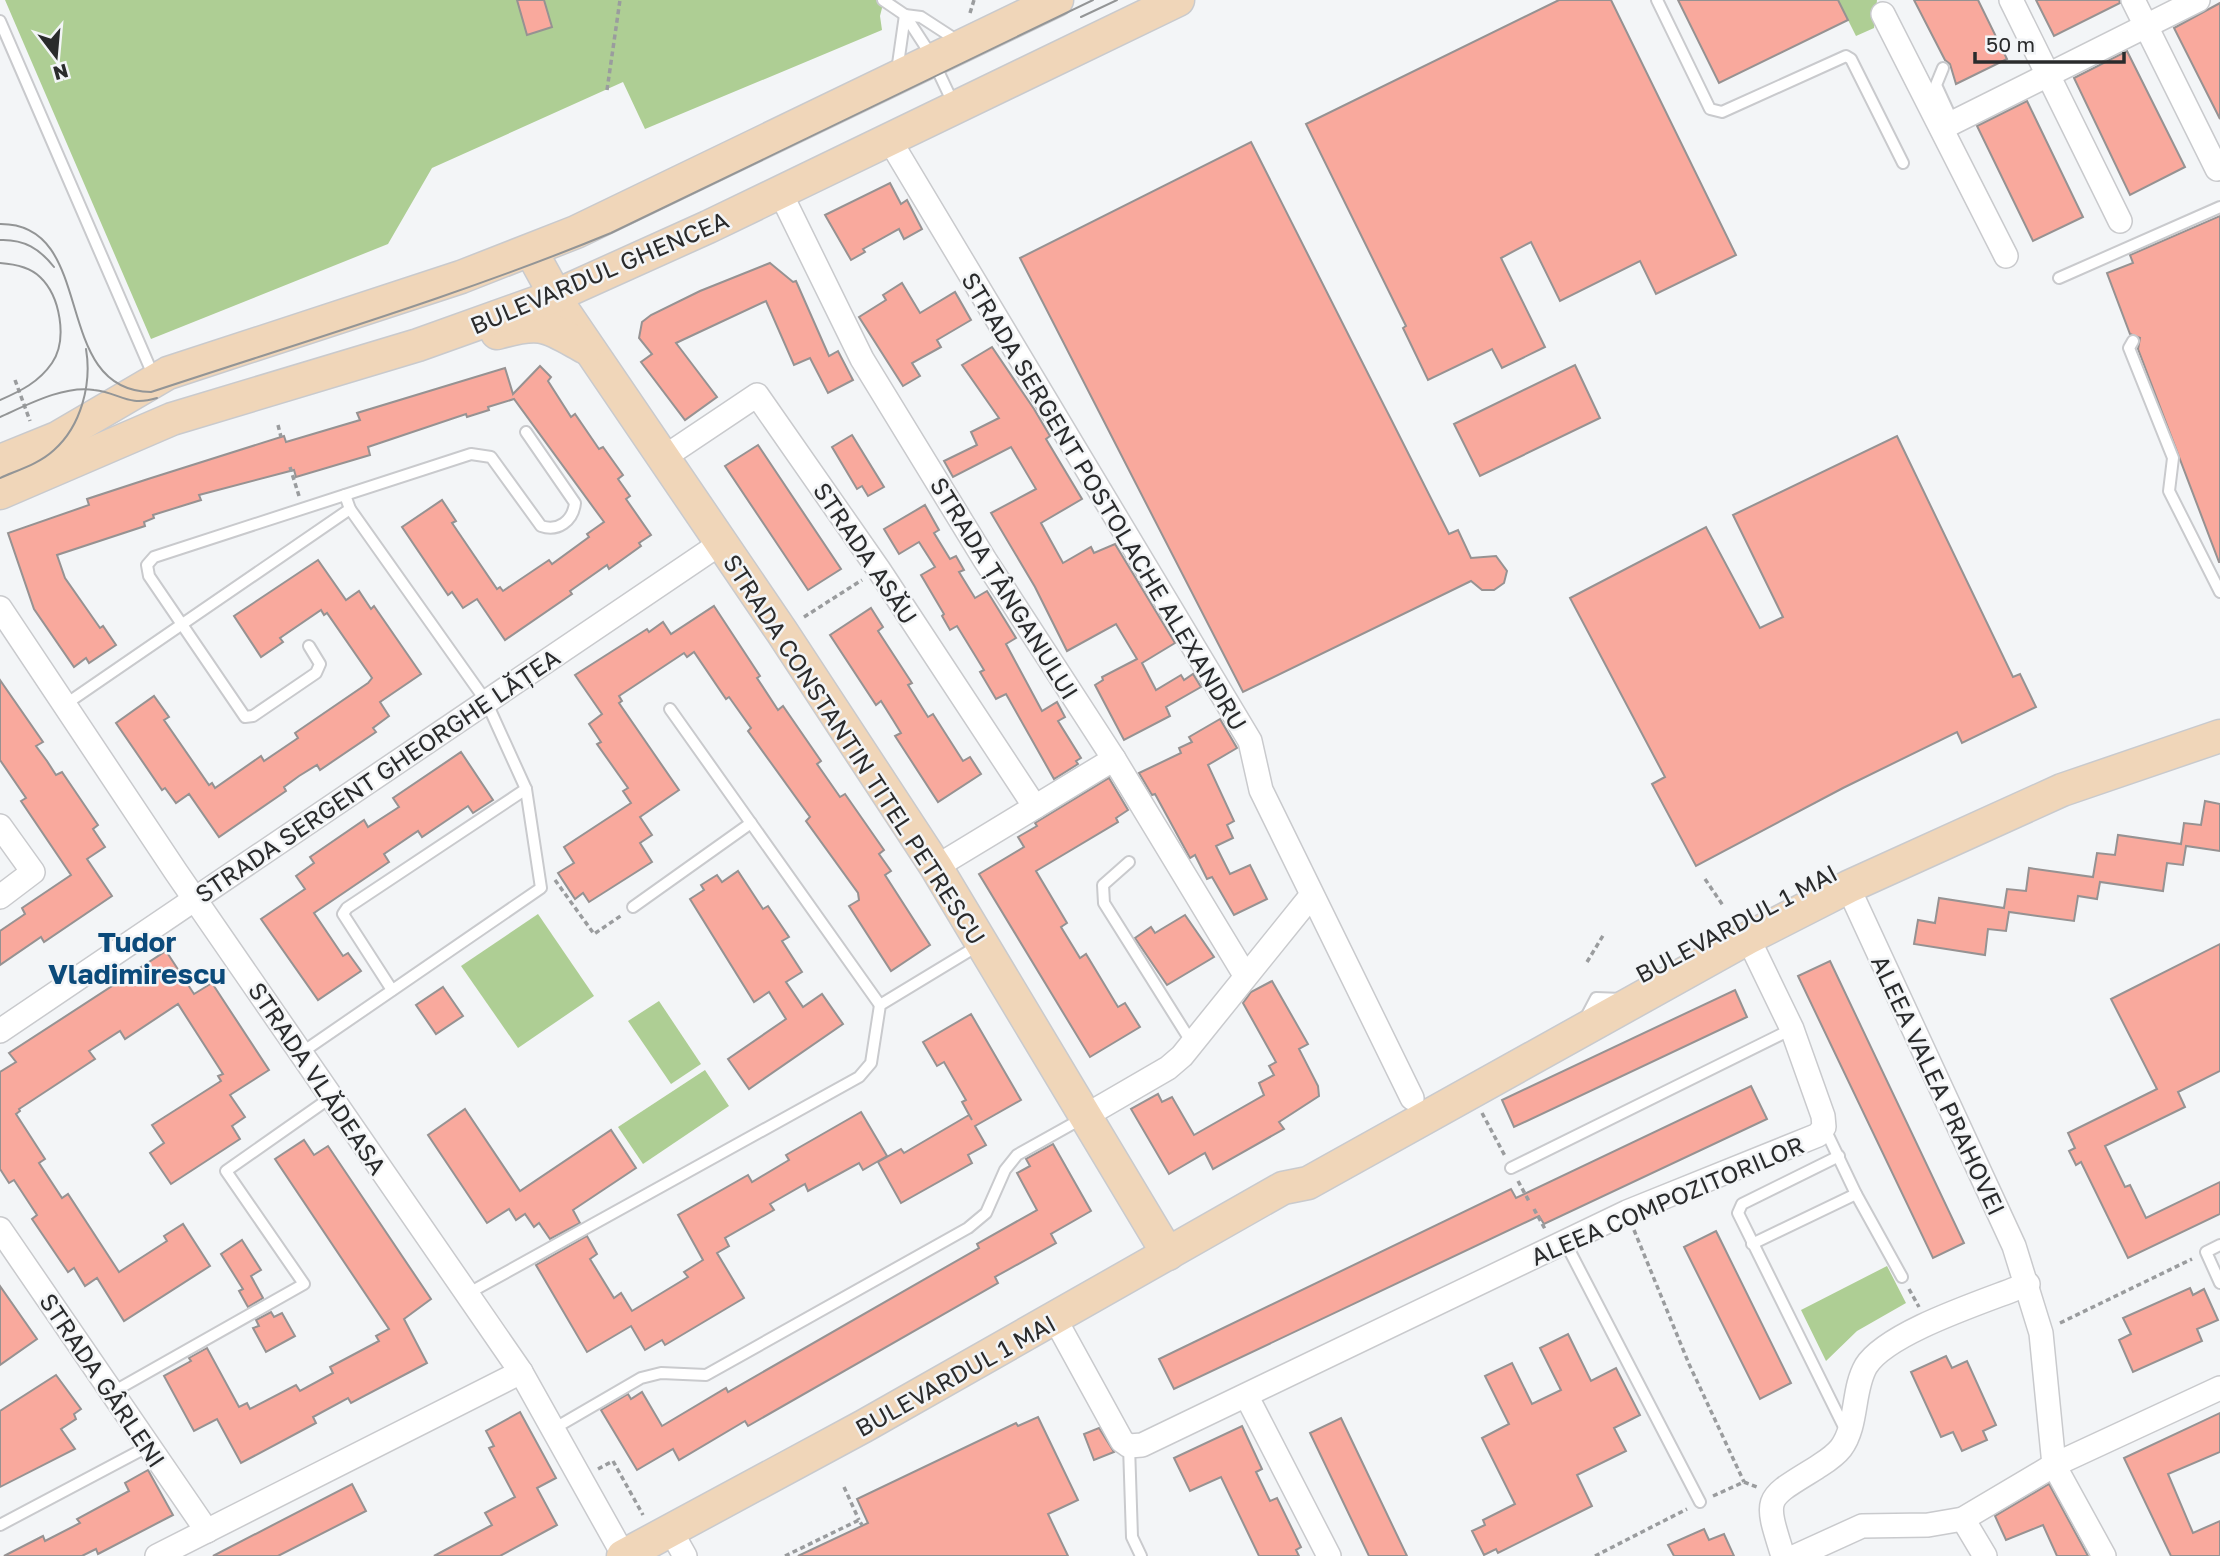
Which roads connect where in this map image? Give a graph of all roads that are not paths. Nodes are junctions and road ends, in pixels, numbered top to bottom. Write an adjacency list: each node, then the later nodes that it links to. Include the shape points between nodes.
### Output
1 (883, 0): 8 (lane)
2 (1057, 0): 12 (main road, BULEVARDUL GHENCEA)
3 (1178, 0): 17 (main road, BULEVARDUL GHENCEA)
4 (1657, 0): 20 (lane, via 1710,108 1722,112 1846,56)
5 (2011, 0): 15 (street)
6 (2133, 0): 11 (street)
7 (2198, 0): 11 (street)
8 (904, 9): 12 (lane, via 939,26); 13 (lane); 16 (lane)
9 (1883, 14): 18 (street)
10 (0, 21): 32 (lane)
11 (2146, 26): 15 (street); 21 (street)
12 (964, 46): 13 (main road, BULEVARDUL GHENCEA)
13 (933, 61): 16 (main road, BULEVARDUL GHENCEA); 17 (lane)
14 (1943, 68): 18 (lane, via 1936,85)
15 (2048, 75): 18 (street); 24 (street)
16 (894, 79): 25 (main road, BULEVARDUL GHENCEA, via 641,203)
17 (955, 107): 19 (main road, BULEVARDUL GHENCEA)
18 (1948, 125): 26 (street)
19 (889, 139): 22 (main road, BULEVARDUL GHENCEA); 57 (street, STRADA SERGENT POSTOLACHE ALEXANDRU, via 1250,741 1261,790)
20 (1903, 163)
21 (2217, 169)
22 (780, 192): 28 (main road, BULEVARDUL GHENCEA); 49 (street, STRADA ȚÂNGANULUI, via 862,359)
23 (2220, 207): 27 (lane)
24 (2119, 220)
25 (531, 251): 28 (main road, STRADA CONSTANTIN TITEL PETRESCU); 32 (main road, BULEVARDUL GHENCEA)
26 (2006, 256)
27 (2059, 278)
28 (555, 296): 30 (main road, STRADA CONSTANTIN TITEL PETRESCU); 31 (main road, BULEVARDUL GHENCEA)
29 (2133, 341): 40 (lane, via 2129,348 2173,458 2169,491)
30 (590, 350): 31 (main road, via 546,326 524,325 381,366); 34 (main road, STRADA CONSTANTIN TITEL PETRESCU)
31 (360, 363): 36 (main road, BULEVARDUL GHENCEA, via 172,419)
32 (155, 380): 35 (main road, BULEVARDUL GHENCEA, via 57,438)
33 (526, 432): 37 (lane, via 575,503 571,517 558,527 541,526 496,462 485,454 471,454)
34 (663, 458): 39 (main road, STRADA CONSTANTIN TITEL PETRESCU); 51 (street, STRADA ASĂU, via 757,395)
35 (0, 461)
36 (0, 493)
37 (345, 495): 38 (lane); 42 (lane, via 150,560 146,570)
38 (350, 509): 42 (lane); 44 (lane)
39 (721, 543): 44 (street, STRADA SERGENT GHEORGHE LĂȚEA); 55 (main road, STRADA CONSTANTIN TITEL PETRESCU)
40 (2220, 592)
41 (0, 608): 45 (street, STRADA VLĂDEASA)
42 (181, 624): 43 (lane, via 245,717 316,673 320,664); 45 (lane)
43 (309, 646)
44 (486, 701): 50 (lane); 59 (street, STRADA SERGENT GHEORGHE LĂȚEA)
45 (63, 706): 59 (street, STRADA VLĂDEASA)
46 (670, 709): 52 (lane)
47 (2220, 713): 65 (main road, BULEVARDUL 1 MAI, via 2043,777 1931,824)
48 (2220, 736): 56 (main road, BULEVARDUL 1 MAI, via 2062,790)
49 (1114, 759): 51 (street); 63 (street, STRADA ȚÂNGANULUI)
50 (526, 789): 64 (lane, via 541,888); 64 (lane, via 347,908 343,914)
51 (1035, 807): 55 (street)
52 (751, 824): 60 (lane); 67 (lane)
53 (0, 825): 58 (street, via 33,872)
54 (1129, 862): 71 (lane, via 1103,885 1104,903)
55 (936, 867): 62 (main road, STRADA CONSTANTIN TITEL PETRESCU)
56 (1847, 887): 61 (main road, BULEVARDUL 1 MAI); 88 (street, ALEEA VALEA PRAHOVEI)
57 (1311, 896): 63 (street); 74 (street, STRADA SERGENT POSTOLACHE ALEXANDRU)
58 (0, 897)
59 (194, 898): 69 (street, STRADA SERGENT GHEORGHE LĂȚEA); 72 (street, STRADA VLĂDEASA)
60 (633, 907)
61 (1748, 938): 66 (main road, BULEVARDUL 1 MAI); 68 (street, ALEEA COMPOZITORILOR)
62 (982, 942): 67 (lane); 75 (main road, STRADA CONSTANTIN TITEL PETRESCU)
63 (1245, 975): 71 (street)
64 (392, 990): 72 (lane)
65 (1596, 998): 66 (lane); 70 (lane); 74 (main road, BULEVARDUL 1 MAI)
66 (1635, 1000): 70 (main road, BULEVARDUL 1 MAI)
67 (880, 1004): 89 (lane, via 871,1063 859,1077)
68 (1792, 1029): 76 (street, ALEEA COMPOZITORILOR); 78 (lane)
69 (0, 1031)
70 (1579, 1031): 79 (main road, BULEVARDUL 1 MAI, via 1308,1183)
71 (1192, 1043): 75 (street, via 1168,1068)
72 (300, 1053): 73 (street, STRADA VLĂDEASA)
73 (330, 1098): 89 (street, STRADA VLĂDEASA); 93 (lane, via 226,1171 304,1284)
74 (1412, 1098): 79 (main road, BULEVARDUL 1 MAI, via 1297,1166)
75 (1087, 1115): 85 (main road, STRADA CONSTANTIN TITEL PETRESCU); 95 (lane, via 1017,1155 1005,1170 986,1213 968,1228 706,1375 661,1373 641,1378)
76 (1824, 1127): 77 (lane); 82 (street, ALEEA COMPOZITORILOR, via 1818,1135)
77 (1839, 1156): 80 (lane); 83 (lane, via 1738,1208)
78 (1511, 1168)
79 (1283, 1188): 85 (main road, BULEVARDUL 1 MAI)
80 (1857, 1194): 83 (lane); 86 (lane)
81 (0, 1229): 93 (street, STRADA GÂRLENI)
82 (1565, 1242): 94 (street, ALEEA COMPOZITORILOR); 100 (lane)
83 (1752, 1244): 96 (lane)
84 (2220, 1245): 87 (lane, via 2206,1252)
85 (1168, 1254): 90 (main road, BULEVARDUL 1 MAI)
86 (1902, 1277)
87 (2220, 1283)
88 (2028, 1284): 96 (street, via 1893,1342 1866,1366); 99 (street, ALEEA VALEA PRAHOVEI, via 2041,1333)
89 (467, 1294): 91 (street, STRADA VLĂDEASA)
90 (1055, 1319): 98 (street, via 1122,1441); 104 (main road, BULEVARDUL 1 MAI)
91 (521, 1372): 95 (street, STRADA VLĂDEASA); 103 (street)
92 (2220, 1388): 99 (street)
93 (111, 1393): 97 (street, STRADA GÂRLENI)
94 (1247, 1397): 98 (street, ALEEA COMPOZITORILOR, via 1142,1445); 108 (street)
95 (555, 1428): 106 (street, STRADA VLĂDEASA)
96 (1848, 1435): 109 (street, via 1830,1458 1775,1493 1772,1523)
97 (149, 1446): 102 (lane); 103 (street, STRADA GÂRLENI)
98 (1129, 1446): 107 (lane, via 1132,1536)
99 (2054, 1465): 101 (street); 112 (street, ALEEA VALEA PRAHOVEI)
100 (1700, 1502)
101 (1963, 1519): 110 (street, via 1928,1525 1862,1526); 111 (street)
102 (0, 1525)
103 (207, 1531): 105 (street)
104 (678, 1543): 106 (main road, BULEVARDUL 1 MAI)
105 (157, 1556)
106 (624, 1556)
107 (1141, 1556)
108 (1329, 1556)
109 (1783, 1556)
110 (1796, 1556)
111 (1984, 1556)
112 (2104, 1556)

